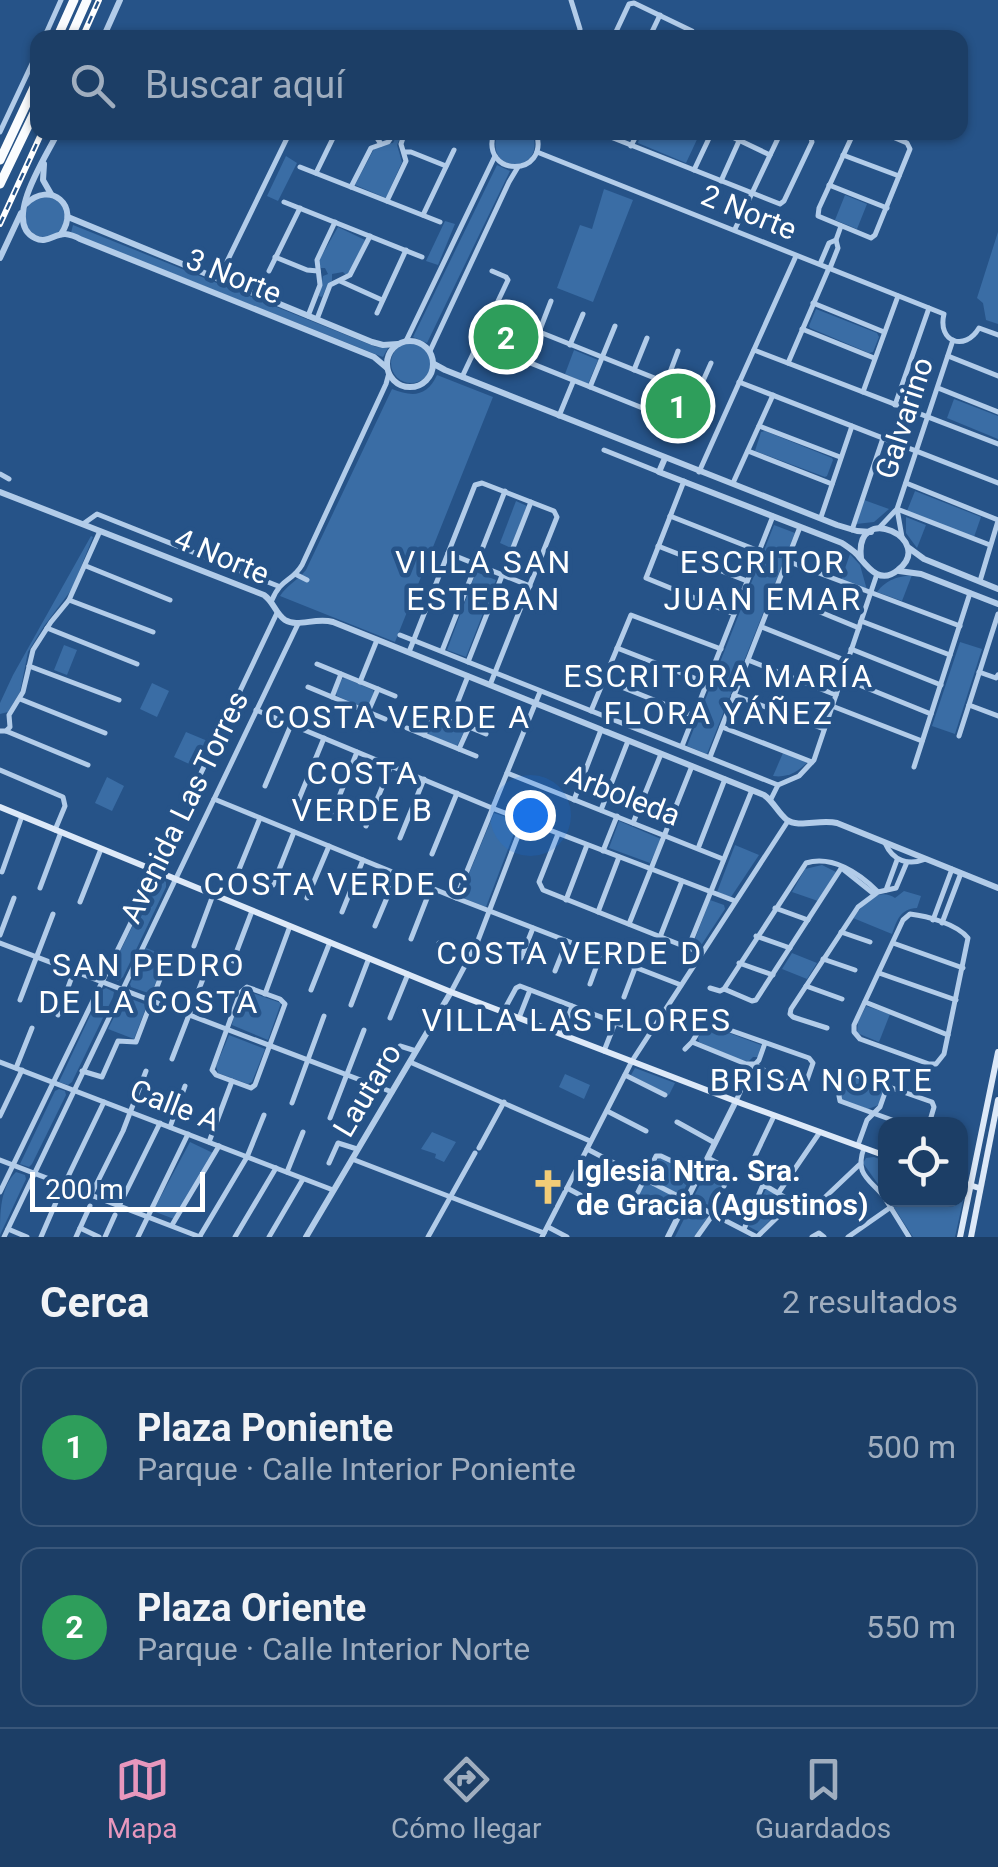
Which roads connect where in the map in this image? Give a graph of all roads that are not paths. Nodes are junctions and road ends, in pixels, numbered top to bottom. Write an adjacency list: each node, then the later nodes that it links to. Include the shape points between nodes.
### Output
1 (61, 0): 7 (street)
2 (74, 0): 8 (highway)
3 (88, 0): 9 (highway)
4 (120, 0): 10 (street)
5 (571, 0): 11 (street)
6 (660, 15): 12 (street, via 630,4); 13 (street); 14 (street)
7 (48, 30)
8 (61, 30)
9 (74, 30)
10 (106, 30)
11 (578, 30)
12 (617, 30)
13 (653, 30)
14 (692, 30)
15 (30, 68): 18 (street)
16 (30, 95): 40 (highway)
17 (30, 122): 52 (highway)
18 (0, 132)
19 (54, 140): 44 (street)
20 (286, 140): 83 (street)
21 (332, 140): 49 (street)
22 (378, 140): 35 (street)
23 (391, 140): 35 (street)
24 (403, 140): 38 (street)
25 (537, 140): 39 (street)
26 (618, 140): 36 (street)
27 (634, 140): 36 (street)
28 (708, 140): 48 (street)
29 (777, 140): 42 (street)
30 (812, 140): 55 (street, via 781,204)
31 (850, 140): 41 (street)
32 (900, 140): 50 (street, via 910,149)
33 (739, 141): 42 (street); 51 (street)
34 (492, 142): 43 (street)
35 (381, 144): 54 (street, via 370,148)
36 (631, 146): 48 (street)
37 (454, 150): 45 (street)
38 (404, 152): 45 (street); 57 (street)
39 (538, 152): 47 (street); 67 (street, 2 Norte)
40 (2, 153)
41 (844, 154): 50 (street); 53 (street)
42 (770, 155): 55 (street)
43 (495, 156): 47 (street); 101 (street)
44 (45, 160): 56 (street, via 43,180); 59 (street)
45 (446, 166): 62 (street)
46 (300, 167): 49 (street)
47 (518, 167): 105 (street)
48 (694, 170): 51 (street)
49 (316, 173): 54 (street)
50 (900, 176): 61 (street)
51 (720, 181): 55 (street)
52 (0, 184)
53 (829, 186): 61 (street); 66 (street, via 818,216)
54 (352, 187): 57 (street)
55 (752, 193): 67 (street)
56 (52, 195): 59 (street, via 37,195); 63 (street)
57 (386, 201): 62 (street)
58 (284, 202): 60 (street)
59 (23, 208): 69 (street); 72 (street)
60 (300, 208): 64 (street); 75 (street)
61 (886, 208): 66 (street, via 873,238)
62 (423, 216): 65 (street)
63 (68, 217): 68 (street); 83 (street, 3 Norte)
64 (336, 222): 70 (street); 81 (street, via 316,260)
65 (440, 222)
66 (841, 226): 71 (street)
67 (734, 230): 74 (street, 2 Norte)
68 (60, 234): 69 (street, 3 Norte, via 46,240); 113 (street, 3 Norte, via 378,359)
69 (31, 236): 72 (street, 3 Norte, via 16,236)
70 (370, 236): 73 (street); 84 (street, via 350,276)
71 (836, 240): 78 (street); 79 (street)
72 (6, 245): 77 (street)
73 (406, 250): 76 (street); 86 (street)
74 (796, 255): 78 (street, 2 Norte); 104 (street)
75 (275, 257): 80 (street); 81 (street)
76 (422, 257)
77 (0, 258)
78 (820, 264): 79 (street, 2 Norte)
79 (830, 268): 85 (street, 2 Norte); 88 (street)
80 (268, 271)
81 (318, 271): 93 (street)
82 (492, 271): 91 (street, via 508,280)
83 (218, 279): 93 (street, 3 Norte)
84 (340, 281): 86 (street); 93 (street)
85 (898, 296): 89 (street, 2 Norte); 97 (street)
86 (382, 300): 90 (street)
87 (552, 301): 96 (street)
88 (813, 304): 95 (street); 97 (street)
89 (929, 308): 100 (street, 2 Norte, via 944,314 942,328); 125 (street)
90 (376, 313)
91 (492, 313): 96 (street); 102 (street)
92 (583, 314): 103 (street)
93 (312, 318): 101 (street, 3 Norte, via 378,344)
94 (614, 326): 108 (street)
95 (802, 329): 109 (street); 111 (street)
96 (539, 332): 103 (street)
97 (884, 332): 109 (street)
98 (998, 335): 100 (street, via 979,328 971,339)
99 (647, 338): 114 (street)
100 (954, 340): 107 (street, Galvarino)
101 (402, 342): 105 (street); 113 (street, via 388,356)
102 (478, 342): 116 (street); 117 (street)
103 (570, 344): 108 (street)
104 (754, 350): 111 (street); 118 (street)
105 (430, 351): 112 (street)
106 (678, 351): 119 (street)
107 (948, 356): 115 (street); 121 (street, Galvarino)
108 (602, 357): 114 (street); 120 (street)
109 (875, 358): 122 (street)
110 (711, 363): 124 (street)
111 (788, 363): 122 (street)
112 (434, 364): 113 (street, via 415,386 400,384); 116 (street)
113 (388, 370): 171 (street)
114 (634, 370): 119 (street)
115 (998, 376)
116 (462, 377): 127 (street)
117 (574, 381): 120 (street); 127 (street)
118 (740, 382): 123 (street); 139 (street)
119 (666, 383): 124 (street)
120 (590, 388): 124 (street, via 683,423)
121 (938, 388): 126 (street); 128 (street, Galvarino)
122 (862, 392): 125 (street)
123 (773, 395): 129 (street); 130 (street)
124 (697, 396)
125 (895, 405): 128 (street)
126 (998, 412)
127 (559, 416): 136 (street)
128 (928, 417): 132 (street); 135 (street, Galvarino)
129 (759, 426): 134 (street); 137 (street)
130 (852, 426): 131 (street); 137 (street)
131 (883, 438): 135 (street); 157 (street)
132 (998, 444)
133 (604, 450): 138 (street)
134 (748, 450): 145 (street); 146 (street)
135 (917, 451): 143 (street, Galvarino); 144 (street)
136 (664, 458): 138 (street); 139 (street)
137 (841, 458): 145 (street)
138 (659, 472): 142 (street)
139 (700, 472): 146 (street)
140 (0, 474): 141 (street)
141 (9, 479)
142 (684, 482): 151 (street); 152 (street)
143 (906, 483): 150 (street, Galvarino); 154 (street)
144 (998, 483)
145 (832, 484): 153 (street)
146 (733, 485): 153 (street)
147 (505, 491): 149 (street); 165 (street, via 482,482 475,486); 168 (street)
148 (0, 492): 155 (street, 4 Norte)
149 (531, 502): 173 (street); 178 (street, via 558,518)
150 (898, 509): 158 (street, Galvarino); 160 (street, Galvarino); 161 (street)
151 (670, 516): 162 (street); 164 (street)
152 (773, 516): 156 (street); 164 (street)
153 (820, 519): 157 (street)
154 (998, 520): 161 (street)
155 (83, 524): 159 (street, 4 Norte); 177 (street, 4 Norte, via 97,514)
156 (800, 527): 166 (street); 167 (street)
157 (852, 530): 158 (street)
158 (874, 530): 160 (street, via 891,529); 166 (street, via 862,543)
159 (100, 531): 169 (street); 185 (street, 4 Norte)
160 (902, 537): 163 (street)
161 (990, 545): 176 (street)
162 (658, 546): 175 (street); 188 (street, via 648,580)
163 (906, 546): 170 (street); 176 (street)
164 (759, 552): 175 (street)
165 (448, 553): 168 (street); 198 (street)
166 (861, 558): 172 (street)
167 (787, 561): 180 (street); 182 (street)
168 (476, 564): 173 (street); 205 (street)
169 (86, 566): 183 (street); 184 (street)
170 (898, 571): 172 (street); 181 (street)
171 (296, 574): 174 (street); 177 (street)
172 (877, 574): 180 (street)
173 (502, 575): 178 (street); 209 (street)
174 (307, 580)
175 (747, 581): 188 (street)
176 (980, 581): 179 (street)
177 (278, 586): 185 (street)
178 (530, 586): 214 (street)
179 (998, 588)
180 (870, 593): 191 (street); 193 (street)
181 (970, 593): 186 (street); 193 (street)
182 (774, 594): 191 (street); 192 (street)
183 (70, 600): 194 (street); 195 (street)
184 (170, 600)
185 (272, 600): 187 (street, 4 Norte)
186 (998, 604)
187 (278, 613): 190 (street, 4 Norte); 279 (street, Avenida Las Torres)
188 (734, 614): 202 (street)
189 (998, 614): 199 (street)
190 (298, 624): 197 (street, 4 Norte, via 328,620); 237 (street, Avenida Las Torres)
191 (860, 624): 203 (street); 206 (street)
192 (761, 626): 207 (street); 208 (street)
193 (960, 626): 206 (street)
194 (46, 628): 210 (street); 212 (street)
195 (153, 632)
196 (400, 635): 198 (street)
197 (377, 640): 204 (street, 4 Norte); 220 (street)
198 (414, 640): 204 (street); 205 (street)
199 (989, 642): 200 (street); 213 (street)
200 (998, 646)
201 (616, 648): 202 (street, via 632,615); 219 (street); 221 (street)
202 (720, 649): 221 (street)
203 (852, 649): 208 (street); 222 (street)
204 (409, 652): 217 (street, 4 Norte)
205 (442, 652): 209 (street)
206 (950, 655): 222 (street)
207 (748, 660): 227 (street); 228 (street)
208 (848, 661): 218 (street)
209 (468, 662): 214 (street)
210 (136, 664)
211 (317, 664): 215 (street)
212 (29, 666): 231 (street); 232 (street)
213 (979, 672): 216 (street); 235 (street)
214 (495, 673): 223 (street); 226 (street)
215 (342, 674): 220 (street); 230 (street)
216 (998, 675)
217 (468, 676): 223 (street, 4 Norte); 246 (street)
218 (842, 678): 228 (street); 241 (street)
219 (604, 680): 238 (street); 243 (street)
220 (360, 682): 225 (street)
221 (707, 683): 243 (street)
222 (940, 684): 241 (street)
223 (490, 685): 233 (street, 4 Norte)
224 (308, 688): 230 (street)
225 (378, 689): 229 (street); 239 (street)
226 (540, 691): 233 (street); 238 (street)
227 (734, 694): 249 (street); 251 (street)
228 (836, 694): 236 (street)
229 (395, 696)
230 (332, 697): 239 (street)
231 (20, 699): 242 (street); 254 (street)
232 (119, 700)
233 (535, 703): 252 (street, 4 Norte); 273 (street)
234 (416, 705): 240 (street)
235 (969, 705): 244 (street); 257 (street)
236 (832, 706): 251 (street); 260 (street)
237 (256, 710): 247 (street); 281 (street, Avenida Las Torres)
238 (591, 711): 261 (street)
239 (368, 712): 245 (street)
240 (433, 712): 246 (street); 256 (street)
241 (931, 714): 260 (street)
242 (5, 716): 253 (street, via 10,725)
243 (694, 716): 261 (street)
244 (998, 716)
245 (385, 719)
246 (450, 719): 248 (street)
247 (290, 724): 258 (street); 277 (street)
248 (468, 727): 255 (street); 262 (street)
249 (722, 727): 266 (street); 267 (street)
250 (407, 728): 256 (street)
251 (824, 729): 267 (street)
252 (602, 730): 259 (street, 4 Norte); 283 (street)
253 (3, 731): 268 (street)
254 (105, 733)
255 (486, 734)
256 (424, 735): 262 (street)
257 (959, 736)
258 (324, 738): 263 (street); 282 (street)
259 (628, 741): 264 (street, 4 Norte); 287 (street)
260 (922, 741): 271 (street)
261 (682, 747): 266 (street)
262 (459, 749): 265 (street)
263 (358, 752): 269 (street); 288 (street)
264 (661, 754): 270 (street, 4 Norte); 294 (street)
265 (476, 756)
266 (710, 758): 276 (street)
267 (812, 762): 276 (street)
268 (88, 765)
269 (391, 766): 275 (street); 295 (street)
270 (692, 766): 274 (street, 4 Norte); 299 (street)
271 (914, 767)
272 (0, 770): 296 (street, via 63,797)
273 (506, 773): 283 (street, Arboleda); 286 (street)
274 (725, 779): 278 (street, 4 Norte); 304 (street)
275 (424, 780): 280 (street); 300 (street)
276 (778, 785): 284 (street)
277 (265, 786)
278 (752, 790): 284 (street, 4 Norte); 309 (street)
279 (192, 792)
280 (457, 793): 286 (street); 307 (street)
281 (214, 799): 291 (street); 321 (street, Avenida Las Torres)
282 (299, 800)
283 (574, 800): 287 (street, Arboleda)
284 (771, 800): 293 (street, 4 Norte)
285 (0, 807): 289 (main road)
286 (492, 808): 292 (street); 332 (street)
287 (601, 810): 290 (street, Arboleda)
288 (332, 812)
289 (22, 816): 296 (main road); 318 (street)
290 (617, 816): 294 (street, Arboleda); 306 (street)
291 (260, 818): 297 (street); 319 (street)
292 (524, 820): 298 (street); 338 (street, Lautaro)
293 (788, 820): 301 (street, via 832,822); 335 (street)
294 (634, 822): 299 (street, Arboleda)
295 (366, 826)
296 (58, 831): 305 (main road); 324 (street)
297 (294, 832): 303 (street); 323 (street)
298 (558, 834): 302 (street); 333 (street, via 540,887)
299 (665, 835): 304 (street, Arboleda); 315 (street)
300 (400, 838)
301 (885, 843): 310 (street); 311 (street)
302 (587, 845): 306 (street); 333 (street)
303 (329, 846): 312 (street); 331 (street)
304 (698, 848): 309 (street, Arboleda)
305 (100, 849): 316 (main road); 334 (street)
306 (603, 851): 308 (street)
307 (432, 854)
308 (619, 857): 315 (street); 340 (street)
309 (723, 859): 327 (street)
310 (898, 859): 313 (street); 328 (street)
311 (926, 859): 313 (street); 317 (street)
312 (363, 860): 320 (street); 339 (street)
313 (906, 862): 328 (street, via 896,888)
314 (842, 868): 328 (street); 336 (street, via 823,860 806,863); 342 (street)
315 (651, 869): 322 (street); 345 (street)
316 (156, 871): 321 (main road); 382 (street, Avenida Las Torres)
317 (957, 871): 326 (street); 343 (street); 344 (street)
318 (2, 872)
319 (238, 872)
320 (397, 874): 325 (street); 347 (street)
321 (174, 879): 329 (main road); 387 (street, Avenida Las Torres)
322 (682, 881): 327 (street); 351 (street)
323 (272, 885)
324 (40, 888)
325 (431, 888): 332 (street); 353 (street)
326 (998, 888)
327 (712, 892): 335 (street); 361 (street)
328 (879, 892): 349 (street)
329 (213, 895): 337 (main road); 360 (street)
330 (14, 898): 350 (street)
331 (308, 898)
332 (456, 898): 338 (street)
333 (566, 900): 340 (street)
334 (80, 902)
335 (735, 902): 363 (street)
336 (775, 908): 342 (street); 352 (street)
337 (252, 910): 346 (main road); 371 (street)
338 (490, 911): 348 (street); 366 (street, Lautaro)
339 (342, 912)
340 (598, 912): 345 (street)
341 (52, 914): 365 (street)
342 (808, 920): 362 (street)
343 (933, 920): 344 (street); 359 (street, via 904,918)
344 (942, 923): 374 (street, via 967,936)
345 (629, 924): 351 (street)
346 (290, 926): 355 (main road); 392 (street)
347 (375, 926)
348 (532, 928): 354 (street); 369 (street)
349 (841, 932): 356 (street); 370 (street)
350 (0, 935)
351 (660, 936): 361 (street)
352 (756, 936): 362 (street); 372 (street)
353 (410, 939)
354 (567, 941): 364 (street); 378 (street)
355 (330, 942): 368 (main road); 389 (street)
356 (870, 942)
357 (0, 943): 365 (street)
358 (439, 943): 366 (street)
359 (893, 943): 374 (street); 379 (street)
360 (194, 946)
361 (688, 948): 363 (street)
362 (790, 948): 381 (street)
363 (702, 953): 384 (street)
364 (601, 954): 373 (street); 383 (street)
365 (36, 956): 376 (street); 395 (street)
366 (472, 956): 391 (street, Lautaro)
367 (168, 958): 396 (street)
368 (369, 958): 380 (main road); 399 (street)
369 (521, 958)
370 (823, 959): 375 (street); 385 (street)
371 (233, 961)
372 (739, 962): 381 (street); 388 (street)
373 (635, 968): 384 (street); 393 (street)
374 (962, 968): 397 (street)
375 (855, 970)
376 (74, 971): 382 (street); 402 (street)
377 (206, 971): 403 (street)
378 (555, 971)
379 (879, 973): 397 (street); 398 (street)
380 (408, 974): 391 (main road); 405 (street)
381 (773, 974): 388 (street, via 754,1001)
382 (102, 982): 387 (street); 435 (street, Avenida Las Torres)
383 (590, 984)
384 (680, 985): 424 (street)
385 (806, 986): 394 (street); 410 (street, via 790,1014)
386 (710, 988): 388 (street)
387 (122, 989): 396 (street); 431 (street, Avenida Las Torres)
388 (724, 989)
389 (311, 990)
390 (530, 990): 400 (street); 401 (street, via 516,987); 406 (street)
391 (451, 992): 401 (main road); 419 (street, Lautaro)
392 (265, 994): 411 (street, via 243,988); 417 (street, via 284,1004)
393 (624, 998)
394 (842, 999)
395 (20, 1000)
396 (152, 1000): 403 (street); 431 (street, via 136,1042 118,1042 104,1076)
397 (956, 1000): 414 (street)
398 (865, 1002): 414 (street); 414 (street, via 854,1025 860,1039 929,1064 943,1057)
399 (351, 1005)
400 (572, 1006): 407 (street); 413 (street)
401 (503, 1012): 406 (main road)
402 (58, 1014)
403 (190, 1015): 411 (street); 422 (street)
404 (324, 1016): 423 (street)
405 (390, 1018)
406 (520, 1018): 413 (main road)
407 (615, 1023): 408 (street); 420 (street)
408 (627, 1027)
409 (32, 1028): 429 (street)
410 (826, 1028)
411 (227, 1029): 417 (street); 434 (street, via 212,1070)
412 (364, 1030): 432 (street)
413 (562, 1034): 420 (main road)
414 (948, 1034)
415 (692, 1042): 416 (street, via 707,1022); 418 (street); 427 (street)
416 (766, 1043): 427 (street); 427 (street, via 812,1060 806,1083)
417 (270, 1046): 423 (street); 434 (street, via 253,1087)
418 (686, 1049)
419 (416, 1050): 426 (street, Lautaro); 428 (street, via 400,1046)
420 (604, 1051): 424 (main road)
421 (998, 1052): 485 (main road)
422 (172, 1059)
423 (308, 1060): 432 (street); 445 (street)
424 (632, 1061): 433 (street); 444 (main road)
425 (0, 1062): 429 (street, Calle A)
426 (410, 1062): 439 (street, Lautaro); 443 (street)
427 (754, 1064): 444 (street)
428 (391, 1066)
429 (19, 1069): 435 (street, Calle A); 450 (street)
430 (146, 1070): 447 (street)
431 (82, 1071): 438 (street, Avenida Las Torres)
432 (346, 1074): 439 (street); 454 (street)
433 (625, 1074): 440 (street); 446 (street)
434 (232, 1081): 463 (street)
435 (54, 1082): 438 (street, Calle A); 477 (street, Avenida Las Torres)
436 (185, 1086): 457 (street)
437 (888, 1088): 448 (street); 448 (street, via 846,1076 840,1101); 453 (street, via 932,1102)
438 (73, 1090): 442 (street, Calle A); 481 (street, Avenida Las Torres)
439 (392, 1092): 468 (street, Lautaro)
440 (664, 1095)
441 (998, 1100): 488 (main road)
442 (104, 1102): 447 (street, Calle A); 484 (street)
443 (504, 1102): 462 (street); 495 (street)
444 (736, 1102): 451 (main road); 464 (street)
445 (292, 1103)
446 (606, 1111): 458 (street); 462 (street)
447 (131, 1112): 456 (street, Calle A); 494 (street)
448 (873, 1114): 452 (street); 466 (street)
449 (264, 1115): 471 (street)
450 (0, 1116)
451 (774, 1116): 460 (main road); 470 (street)
452 (882, 1117)
453 (930, 1117)
454 (330, 1118)
455 (677, 1122): 464 (street)
456 (160, 1123): 457 (street, Calle A); 499 (street)
457 (170, 1127): 461 (street, Calle A)
458 (646, 1130)
459 (303, 1132): 480 (street)
460 (820, 1132): 466 (main road); 492 (street)
461 (188, 1134): 463 (street, Calle A); 505 (street)
462 (591, 1141): 467 (street)
463 (209, 1142): 465 (street, Calle A)
464 (715, 1143): 472 (street)
465 (220, 1146): 471 (street, Calle A); 506 (street)
466 (861, 1147): 469 (main road); 478 (street)
467 (587, 1149): 482 (street); 487 (street)
468 (358, 1150): 473 (street, Lautaro); 475 (street, via 338,1143)
469 (878, 1153)
470 (756, 1156)
471 (247, 1157): 479 (street, Calle A); 518 (street)
472 (708, 1158): 486 (street, via 730,1170); 496 (street)
473 (352, 1159): 489 (street, Lautaro); 495 (street)
474 (0, 1160): 477 (street)
475 (329, 1163)
476 (678, 1164): 482 (street, via 658,1156)
477 (12, 1165): 481 (street); 491 (street, Avenida Las Torres)
478 (859, 1165): 490 (street); 497 (street)
479 (276, 1168): 480 (street, Calle A); 519 (street)
480 (287, 1172): 483 (street, Calle A)
481 (34, 1173): 484 (street); 508 (street, Avenida Las Torres)
482 (645, 1178): 496 (street); 504 (street, via 633,1203)
483 (303, 1179): 489 (street, Calle A); 520 (street)
484 (64, 1185): 494 (street)
485 (970, 1185): 488 (main road); 531 (main road)
486 (724, 1186)
487 (567, 1188): 501 (street); 509 (street)
488 (980, 1188): 532 (main road)
489 (333, 1190): 521 (street, Lautaro)
490 (878, 1190)
491 (0, 1192)
492 (779, 1192): 510 (street, via 763,1186); 526 (street, via 790,1205)
493 (60, 1194): 513 (street)
494 (91, 1195): 499 (street)
495 (450, 1197): 509 (street); 522 (street)
496 (687, 1200): 502 (street); 524 (street)
497 (820, 1202)
498 (90, 1206): 507 (street)
499 (119, 1206): 505 (street)
500 (891, 1207): 529 (street); 530 (street)
501 (606, 1209)
502 (714, 1214): 510 (street); 525 (street)
503 (115, 1215): 515 (street)
504 (652, 1215)
505 (147, 1217): 506 (street); 516 (street)
506 (174, 1227): 517 (street); 518 (street)
507 (80, 1228): 514 (street); 515 (street)
508 (8, 1229): 511 (street, Avenida Las Torres); 512 (street)
509 (545, 1232): 523 (street)
510 (747, 1233): 526 (street)
511 (4, 1237)
512 (27, 1237)
513 (41, 1237)
514 (76, 1237)
515 (102, 1237)
516 (138, 1237)
517 (172, 1237)
518 (200, 1237)
519 (235, 1237)
520 (269, 1237)
521 (306, 1237)
522 (428, 1237)
523 (567, 1237)
524 (668, 1237)
525 (698, 1237)
526 (758, 1237)
527 (812, 1237): 528 (street)
528 (824, 1237)
529 (848, 1237)
530 (909, 1237)
531 (960, 1237)
532 (971, 1237)

